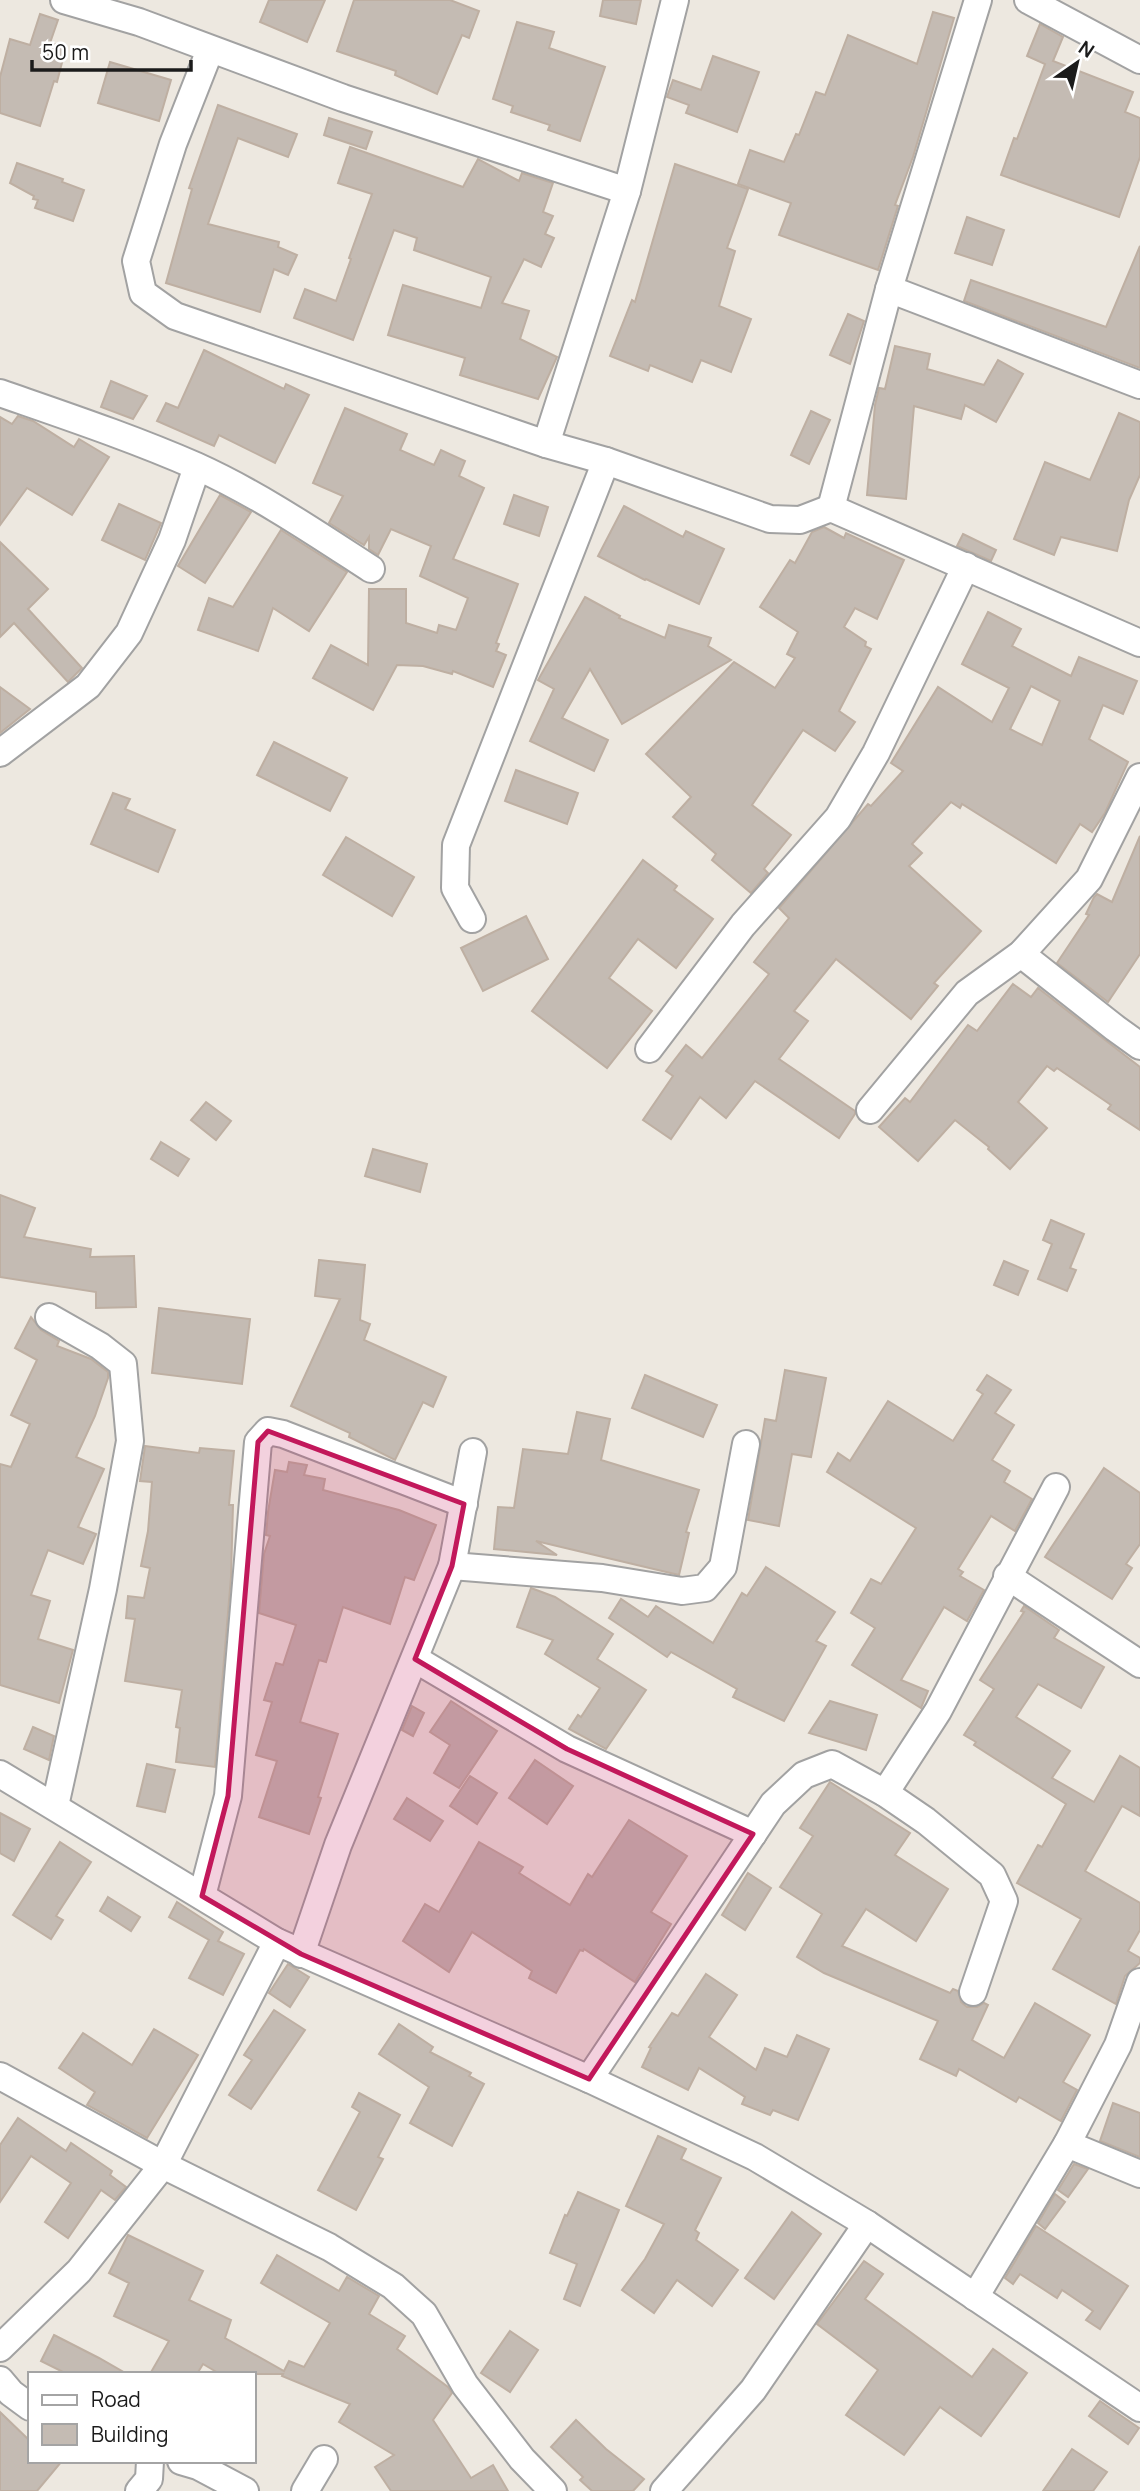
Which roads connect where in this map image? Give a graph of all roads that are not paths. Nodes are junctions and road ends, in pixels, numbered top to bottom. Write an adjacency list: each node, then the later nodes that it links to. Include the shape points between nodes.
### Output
1 (64, 0): 5 (street)
2 (675, 0): 7 (street)
3 (978, 0): 8 (street)
4 (1028, 0): 6 (street)
5 (210, 50): 7 (street); 11 (street, via 173,144 136,261 143,293 175,316)
6 (1140, 60)
7 (627, 191): 11 (street)
8 (888, 289): 9 (street); 14 (street)
9 (1140, 385)
10 (0, 393): 13 (street)
11 (546, 444): 12 (street)
12 (606, 461): 14 (street, via 770,519 800,520); 20 (street, via 456,845 455,888)
13 (197, 467): 16 (street, via 280,510); 18 (street, via 172,540 129,633 88,686)
14 (831, 508): 15 (street)
15 (966, 566): 17 (street); 23 (street, via 876,753 838,818 743,925)
16 (370, 569)
17 (1140, 643)
18 (0, 753)
19 (1140, 777): 21 (street, via 1090,879)
20 (472, 919)
21 (1021, 954): 22 (street); 24 (street, via 967,993)
22 (1140, 1045)
23 (649, 1049)
24 (870, 1110)
25 (49, 1317): 36 (street, via 123,1364 130,1441)
26 (746, 1444): 30 (street, via 723,1567 705,1588 682,1591 602,1577)
27 (473, 1452): 29 (street)
28 (1056, 1487): 31 (street)
29 (464, 1504): 30 (street); 38 (street, via 283,1434 268,1431 258,1442 228,1796)
30 (452, 1566): 32 (street)
31 (1007, 1576): 33 (street); 35 (street, via 938,1712)
32 (415, 1659): 37 (street, via 566,1749); 40 (street, via 338,1845)
33 (1140, 1664)
34 (0, 1774): 36 (street)
35 (885, 1793): 37 (street, via 832,1764 804,1775 773,1804); 42 (street, via 992,1875 1004,1901)
36 (55, 1806): 38 (street)
37 (753, 1833): 44 (street)
38 (202, 1896): 39 (street)
39 (277, 1942): 40 (street); 46 (street)
40 (301, 1954): 44 (street)
41 (1140, 1982): 45 (street, via 1118,2045)
42 (973, 1992)
43 (0, 2077): 46 (street)
44 (589, 2080): 48 (street, via 755,2157)
45 (1067, 2144): 47 (street); 49 (street)
46 (163, 2165): 50 (street, via 79,2271); 60 (street, via 329,2247 393,2286 424,2314 465,2385)
47 (1140, 2174)
48 (867, 2224): 49 (street); 61 (street, via 753,2390)
49 (975, 2297): 53 (street)
50 (0, 2348)
51 (0, 2380): 52 (street)
52 (28, 2406)
53 (1140, 2408)
54 (324, 2459): 59 (street)
55 (150, 2463): 57 (street, via 149,2479)
56 (188, 2463): 58 (street)
57 (139, 2491)
58 (245, 2491)
59 (305, 2491)
60 (553, 2491)
61 (664, 2491)

